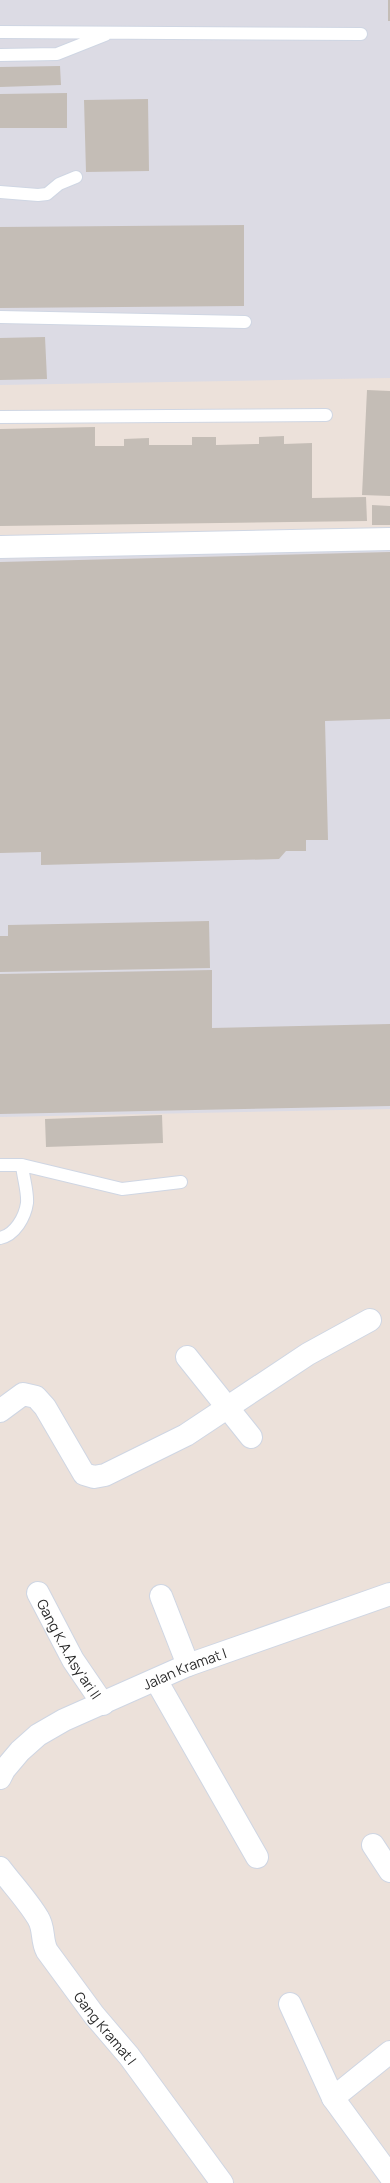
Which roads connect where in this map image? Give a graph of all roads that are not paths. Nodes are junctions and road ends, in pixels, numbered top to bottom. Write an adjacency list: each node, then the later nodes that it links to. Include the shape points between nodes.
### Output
1 (0, 32): 2 (lane)
2 (111, 33): 3 (lane); 4 (lane, via 58,54)
3 (360, 34)
4 (0, 55)
5 (76, 177): 6 (lane, via 59,184 47,194)
6 (0, 192)
7 (0, 318): 8 (lane)
8 (245, 322)
9 (326, 414): 10 (lane)
10 (0, 417)
11 (390, 539): 12 (street)
12 (0, 547)
13 (0, 1164): 14 (lane)
14 (22, 1165): 15 (lane, via 122,1189); 16 (lane, via 27,1202 21,1222 6,1236)
15 (181, 1182)
16 (0, 1238)
17 (370, 1320): 19 (street, via 308,1354)
18 (187, 1357): 19 (street)
19 (227, 1407): 20 (street, via 186,1435 105,1475 94,1477 84,1474 46,1407 36,1397 23,1394); 21 (street)
20 (0, 1411)
21 (251, 1437)
22 (38, 1593): 27 (street, Gang K.A.Asy'ari II, via 73,1660)
23 (390, 1594): 25 (street, Jalan Kramat I)
24 (161, 1596): 25 (street)
25 (188, 1665): 26 (street, Jalan Kramat I)
26 (156, 1680): 27 (street, Jalan Kramat I); 30 (street)
27 (103, 1704): 28 (street, Jalan Kramat I, via 64,1720 38,1735 20,1751)
28 (0, 1778)
29 (373, 1846): 32 (street)
30 (257, 1857)
31 (0, 1868): 37 (street, Gang Kramat I, via 39,1919 43,1931 42,1942 48,1951)
32 (390, 1872)
33 (290, 2004): 35 (street)
34 (390, 2052): 35 (street)
35 (333, 2098): 36 (street)
36 (390, 2176)
37 (222, 2183)

